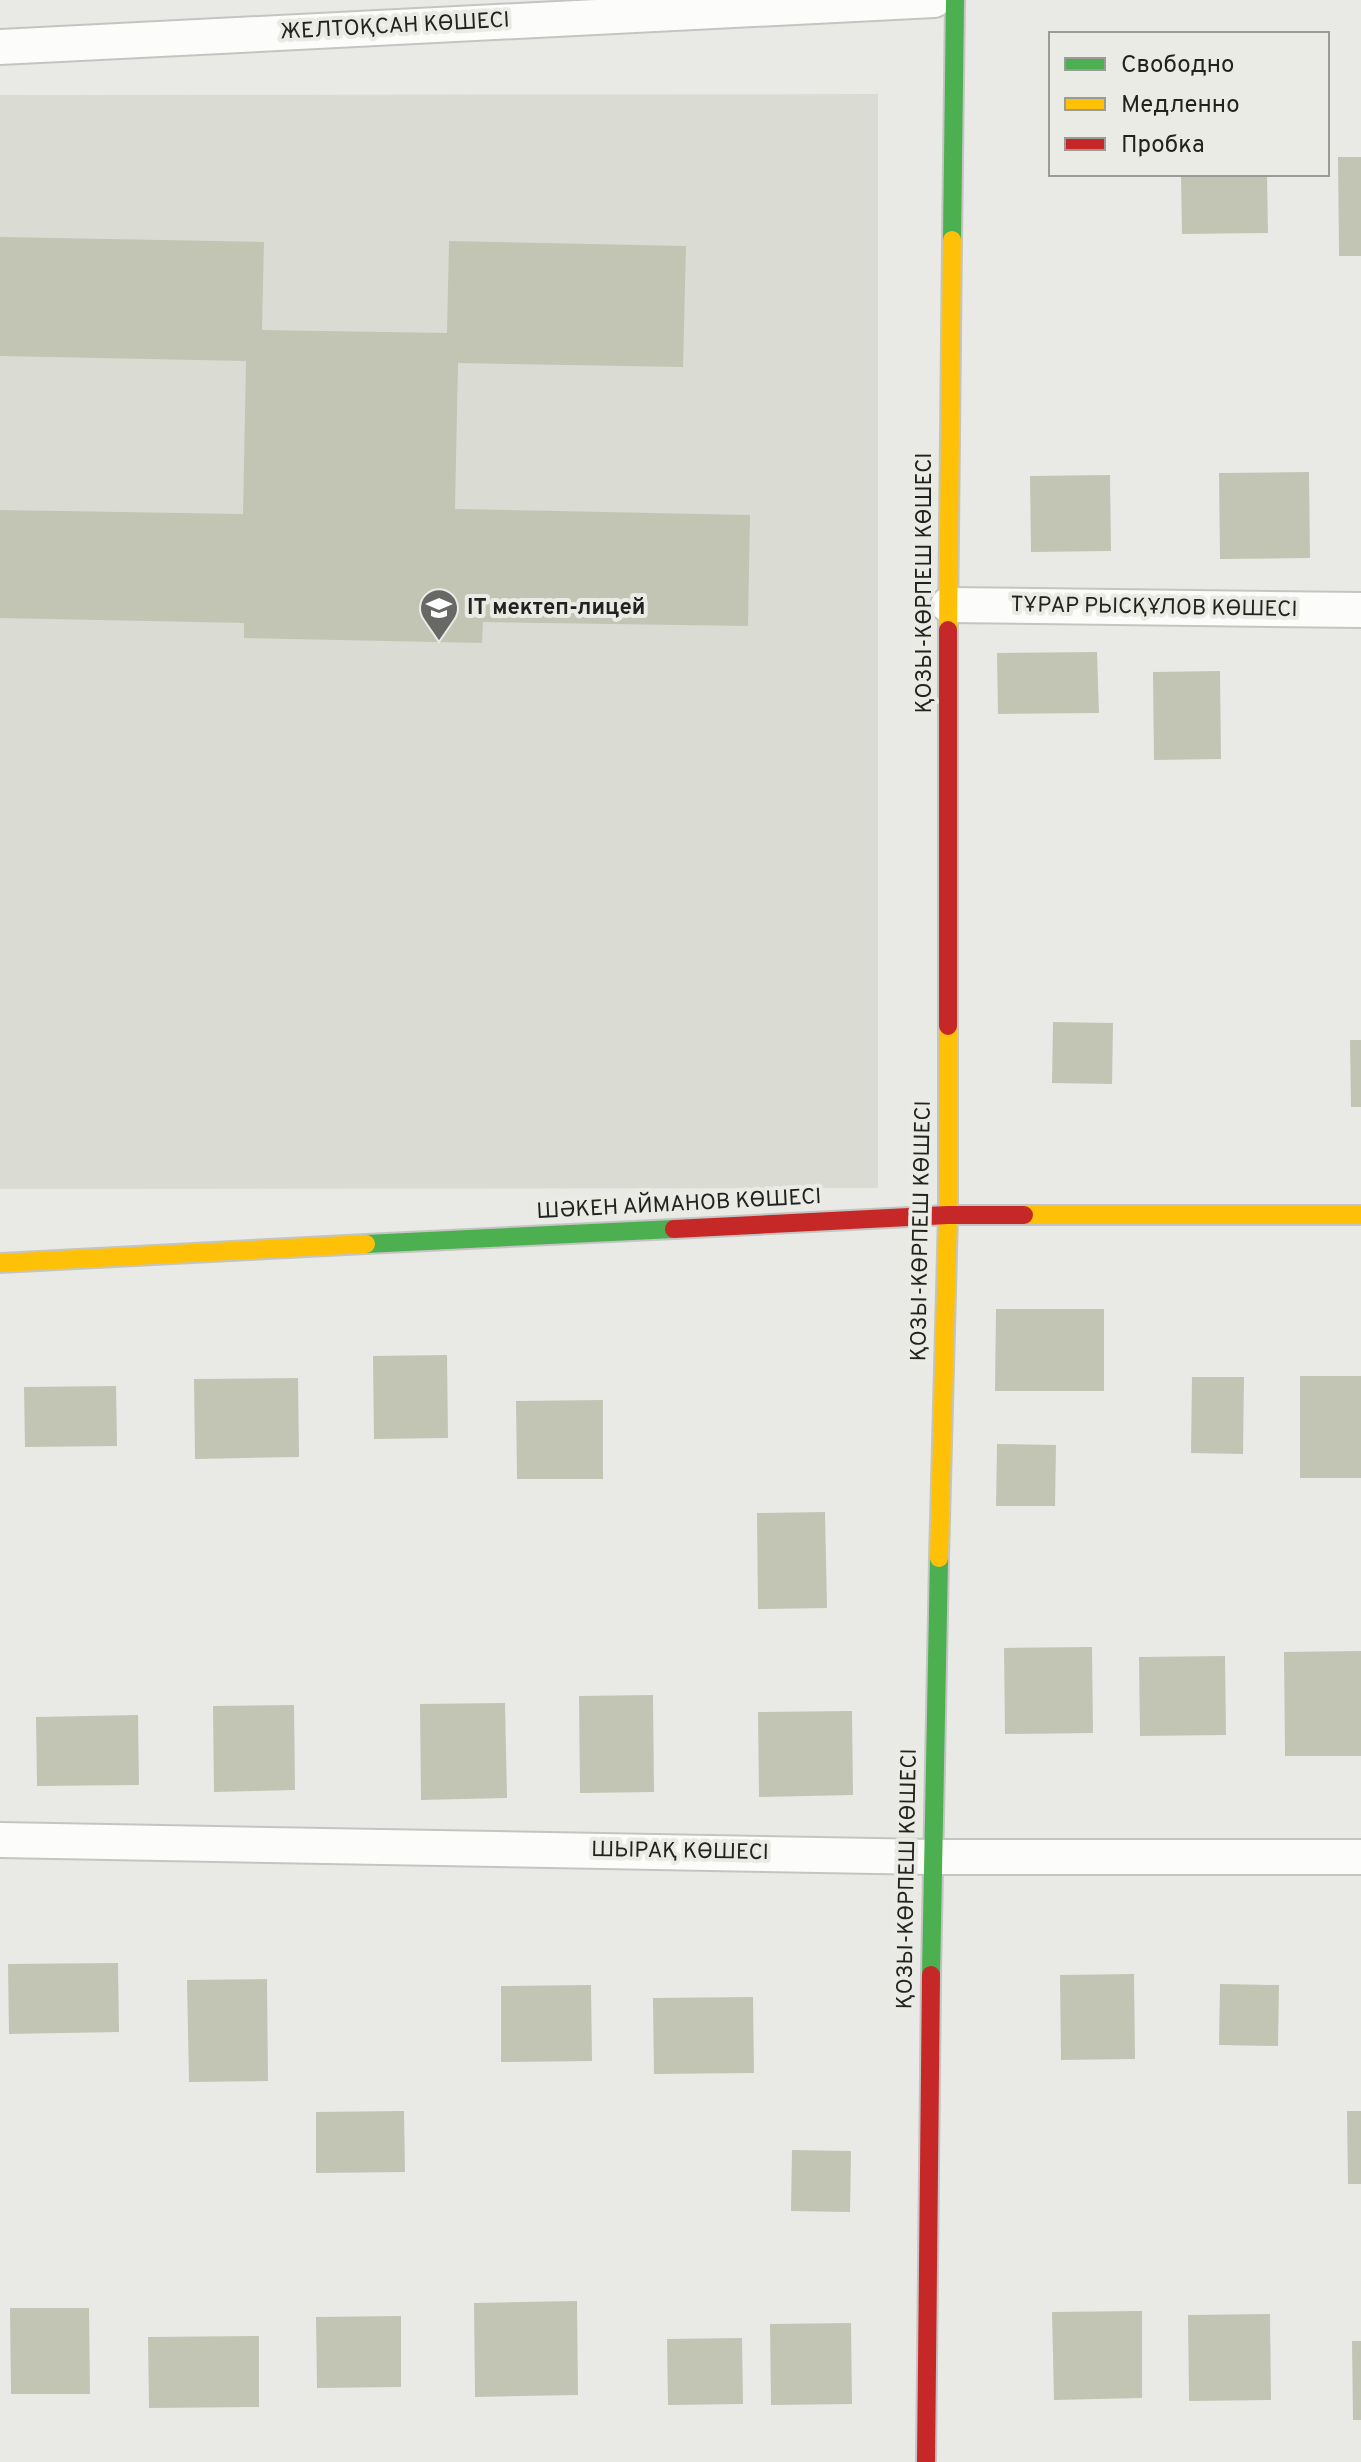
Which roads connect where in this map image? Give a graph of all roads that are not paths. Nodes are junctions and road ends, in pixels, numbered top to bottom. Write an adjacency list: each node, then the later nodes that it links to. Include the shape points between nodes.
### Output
1 (934, 0): 3 (street, ЖЕЛТОҚСАН КӨШЕСІ)
2 (955, 0): 4 (street, ҚОЗЫ-КӨРПЕШ КӨШЕСІ)
3 (0, 47)
4 (948, 605): 5 (street, ТҰРАР РЫСҚҰЛОВ КӨШЕСІ); 6 (street, ҚОЗЫ-КӨРПЕШ КӨШЕСІ)
5 (1361, 610)
6 (948, 1215): 7 (street, ШӘКЕН АЙМАНОВ КӨШЕСІ); 8 (street, ШӘКЕН АЙМАНОВ КӨШЕСІ); 10 (street, ҚОЗЫ-КӨРПЕШ КӨШЕСІ)
7 (1361, 1215)
8 (0, 1263)
9 (0, 1840): 10 (street, ШЫРАҚ КӨШЕСІ)
10 (932, 1857): 11 (street, ШЫРАҚ КӨШЕСІ); 12 (street, ҚОЗЫ-КӨРПЕШ КӨШЕСІ)
11 (1361, 1857)
12 (926, 2462)

